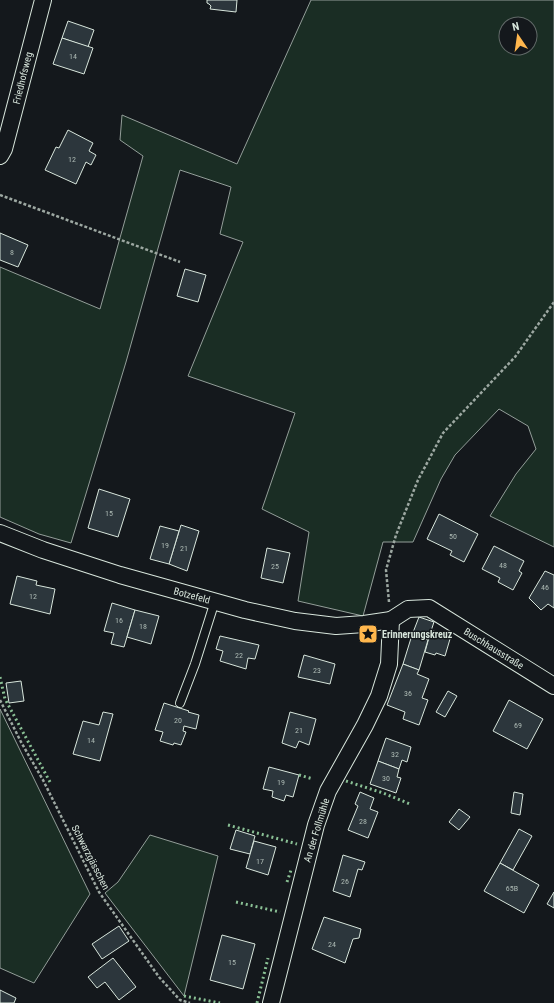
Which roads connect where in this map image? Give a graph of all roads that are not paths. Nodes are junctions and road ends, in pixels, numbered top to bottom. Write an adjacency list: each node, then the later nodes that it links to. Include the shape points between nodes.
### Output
1 (43, 0): 2 (street, Friedhofsweg)
2 (0, 156)
3 (0, 532): 4 (street, Botzefeld, via 43,550 120,575)
4 (215, 601): 5 (street, Botzefeld, via 295,621 336,626); 7 (lane)
5 (391, 620): 6 (street, Buschhausstraße, via 408,609 429,608); 8 (street, An der Follmühle, via 388,664 378,696 365,725 328,791 316,825)
6 (554, 686)
7 (180, 703)
8 (271, 1003)

